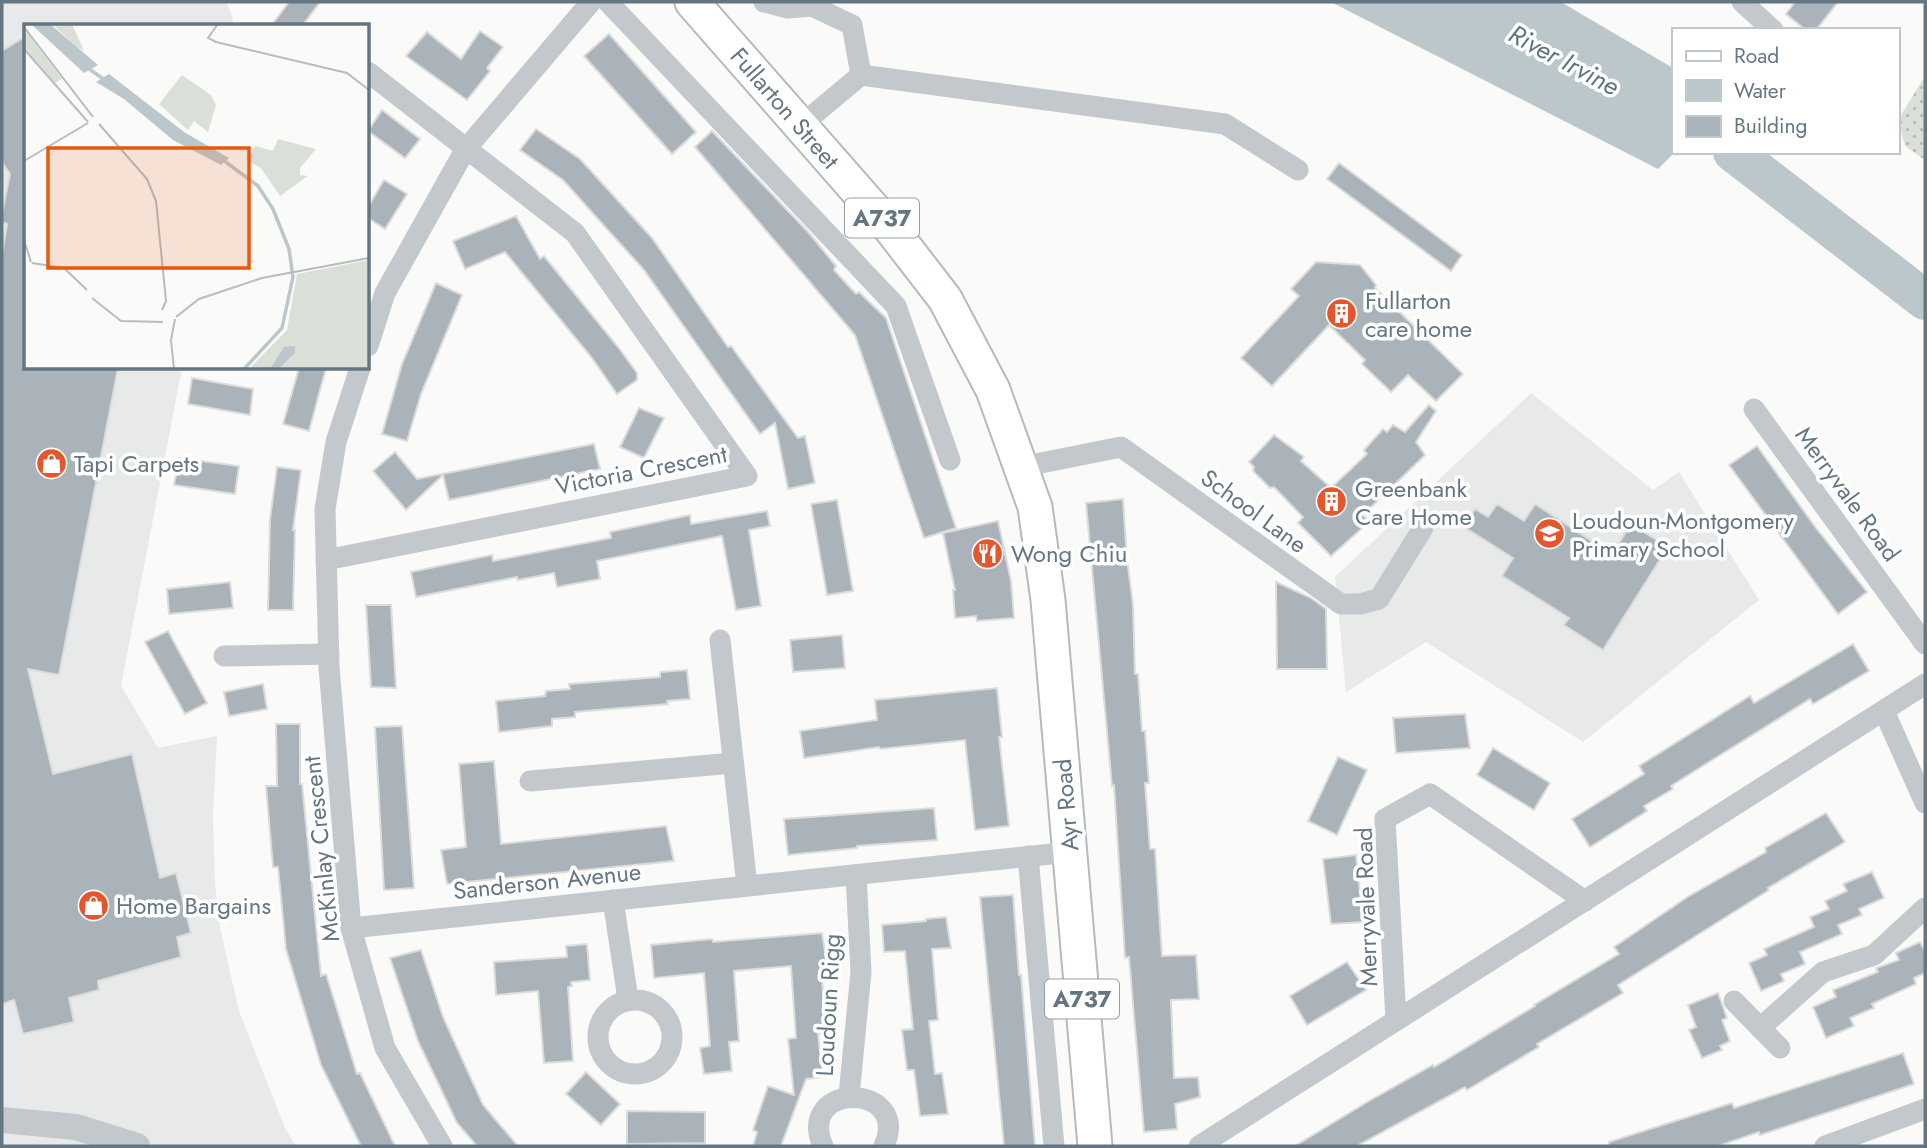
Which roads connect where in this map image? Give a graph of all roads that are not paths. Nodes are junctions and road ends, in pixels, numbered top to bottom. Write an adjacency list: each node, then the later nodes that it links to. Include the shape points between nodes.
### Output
1 (591, 2): 10 (street)
2 (608, 2): 15 (street, via 896,306)
3 (692, 2): 9 (main road, Fullarton Street / A737)
4 (764, 2): 8 (street, via 788,8 811,6 852,25)
5 (1742, 2): 6 (street)
6 (1771, 28)
7 (369, 73): 10 (street)
8 (861, 75): 9 (street); 11 (street, via 1225,124)
9 (800, 126): 16 (main road, Fullarton Street / A737, via 891,229 945,299 993,390)
10 (466, 150): 12 (street, via 385,293); 18 (street, Victoria Crescent, via 575,233 747,476)
11 (1298, 170)
12 (369, 343)
13 (360, 369): 18 (street, McKinlay Crescent, via 336,442 325,509)
14 (1754, 409): 20 (street, Merryvale Road)
15 (950, 460)
16 (1021, 467): 17 (street, School Lane, via 1121,447 1341,604 1378,599); 28 (main road, Ayr Road / A737, via 1035,507 1048,600)
17 (1423, 528)
18 (326, 560): 21 (street, McKinlay Crescent)
19 (720, 640): 25 (street)
20 (1925, 644)
21 (329, 654): 22 (street); 35 (street, McKinlay Crescent)
22 (224, 656)
23 (1925, 684): 24 (street, Merryvale Road)
24 (1884, 711): 27 (street); 33 (street, Merryvale Road)
25 (733, 763): 26 (street); 31 (street)
26 (530, 781)
27 (1925, 803)
28 (1070, 852): 29 (street, Sanderson Avenue); 49 (main road, Ayr Road / A737)
29 (1028, 856): 30 (street, Sanderson Avenue); 48 (street, Ayr Road)
30 (856, 874): 31 (street, Sanderson Avenue); 41 (street, Loudoun Rigg, via 861,972)
31 (747, 886): 32 (street, Sanderson Avenue)
32 (613, 900): 35 (street, Sanderson Avenue); 36 (street)
33 (1585, 901): 38 (street, Merryvale Road); 38 (street, Merryvale Road, via 1430,794 1385,819)
34 (1925, 908): 39 (street, via 1874,955 1823,972)
35 (351, 928): 45 (street, McKinlay Crescent, via 385,1048)
36 (628, 999)
37 (1734, 1001): 39 (street)
38 (1396, 1020): 50 (street, Merryvale Road)
39 (1760, 1028): 40 (street)
40 (1780, 1048)
41 (849, 1096): 46 (street, via 825,1111 820,1122); 47 (street, via 880,1108 888,1133)
42 (1925, 1110): 51 (street)
43 (2, 1120): 44 (street, via 76,1128)
44 (137, 1146)
45 (442, 1146)
46 (823, 1146)
47 (884, 1146)
48 (1054, 1146)
49 (1095, 1146)
50 (1199, 1146)
51 (1825, 1146)

